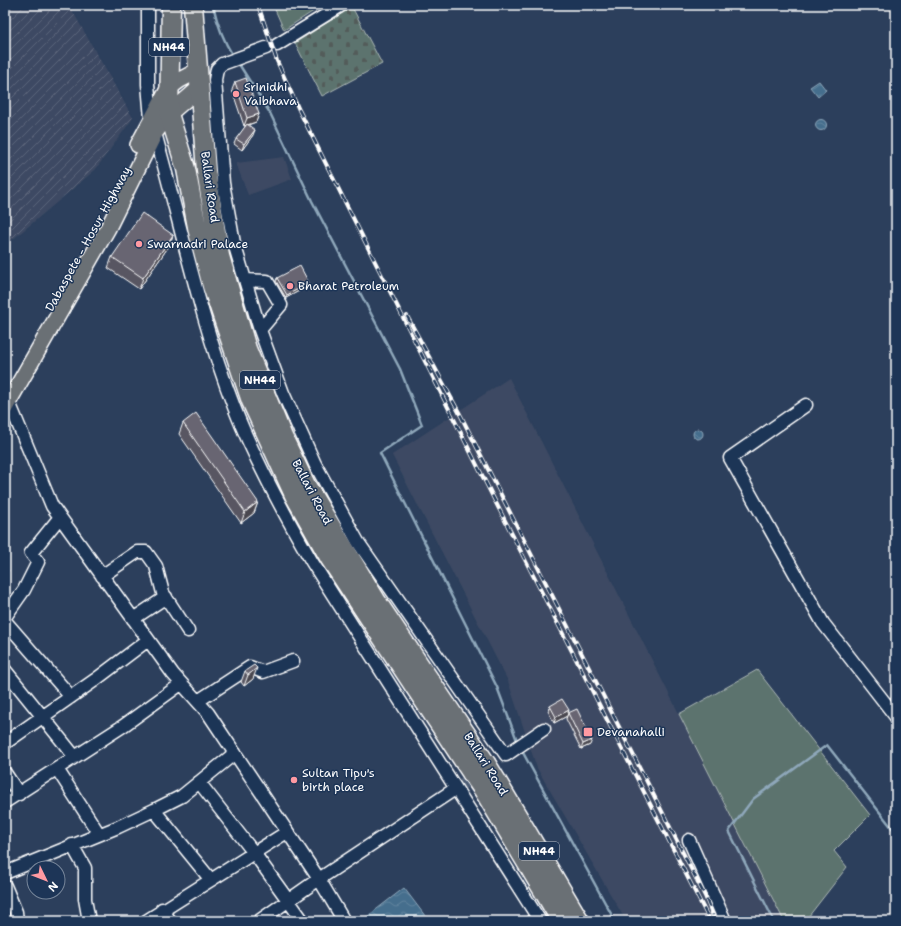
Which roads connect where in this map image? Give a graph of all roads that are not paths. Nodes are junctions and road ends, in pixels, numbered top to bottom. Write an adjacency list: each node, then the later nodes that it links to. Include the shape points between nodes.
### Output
1 (148, 5): 9 (street, via 148,84)
2 (171, 5): 7 (highway, NH44)
3 (193, 5): 5 (highway, Ballari Road / NH44)
4 (342, 5): 6 (street, via 271,47 222,64 217,69)
5 (198, 80): 6 (street); 7 (main road, via 180,80); 8 (main road, Dabaspete - Hosur Highway); 17 (highway, Ballari Road / NH44, via 206,171 220,256 247,349 306,485)
6 (215, 80): 11 (street, via 224,183 234,243)
7 (168, 89): 8 (highway, NH44); 9 (main road, Dabaspete - Hosur Highway)
8 (169, 114): 10 (main road, Dabaspete - Hosur Highway); 37 (highway, Ballari Road / NH44, via 186,168 198,232 212,286 251,401 268,441 294,495 330,559)
9 (151, 119): 10 (street); 13 (main road, Dabaspete - Hosur Highway, via 100,223)
10 (155, 133): 14 (main road, Dabaspete - Hosur Highway, via 108,228); 41 (street, via 216,355 252,449 282,510 312,562)
11 (245, 280): 12 (street); 12 (street, via 267,281 281,305)
12 (260, 330): 17 (street, via 283,393)
13 (5, 388)
14 (6, 403): 16 (street, via 52,506)
15 (806, 405): 31 (street, via 730,458 823,623)
16 (60, 517): 18 (street); 20 (street, via 30,553 38,562 24,590)
17 (351, 546): 32 (street, via 506,755); 37 (highway, Ballari Road / NH44, via 402,641)
18 (102, 576): 19 (street, via 137,552 146,552 156,566); 21 (street)
19 (166, 597): 21 (street); 23 (street)
20 (5, 617)
21 (133, 619): 24 (street)
22 (5, 621): 28 (street)
23 (188, 631)
24 (148, 640): 27 (street); 28 (street)
25 (294, 661): 29 (street, via 262,672 250,667)
26 (5, 670): 30 (street)
27 (181, 684): 29 (street); 35 (street)
28 (71, 698): 30 (street)
29 (198, 702): 34 (street)
30 (43, 717): 33 (street); 35 (street)
31 (896, 718)
32 (544, 729)
33 (5, 743)
34 (235, 753): 39 (street); 45 (street)
35 (75, 757): 36 (street)
36 (57, 769): 42 (street); 46 (street)
37 (479, 769): 40 (highway, Ballari Road / NH44, bridge)
38 (5, 773): 42 (street)
39 (199, 782): 44 (street, via 182,796); 49 (street)
40 (490, 785): 64 (highway, Ballari Road / NH44); 65 (highway, Ballari Road / NH44)
41 (455, 789): 51 (street); 63 (street)
42 (19, 794): 43 (street)
43 (5, 802)
44 (154, 810): 46 (street); 52 (street)
45 (287, 832): 49 (street); 51 (street)
46 (99, 834): 48 (street)
47 (690, 840): 66 (street)
48 (72, 845): 50 (street); 57 (street, via 85,868 85,899)
49 (254, 853): 52 (street); 54 (street)
50 (5, 873)
51 (319, 879): 54 (street); 62 (street)
52 (210, 880): 55 (street)
53 (5, 886): 56 (street)
54 (289, 900): 60 (street); 61 (street)
55 (162, 909): 58 (street); 59 (street)
56 (17, 921)
57 (89, 921)
58 (146, 921)
59 (170, 921)
60 (259, 921)
61 (303, 921)
62 (344, 921)
63 (540, 921)
64 (561, 921)
65 (580, 921)
66 (725, 921)

